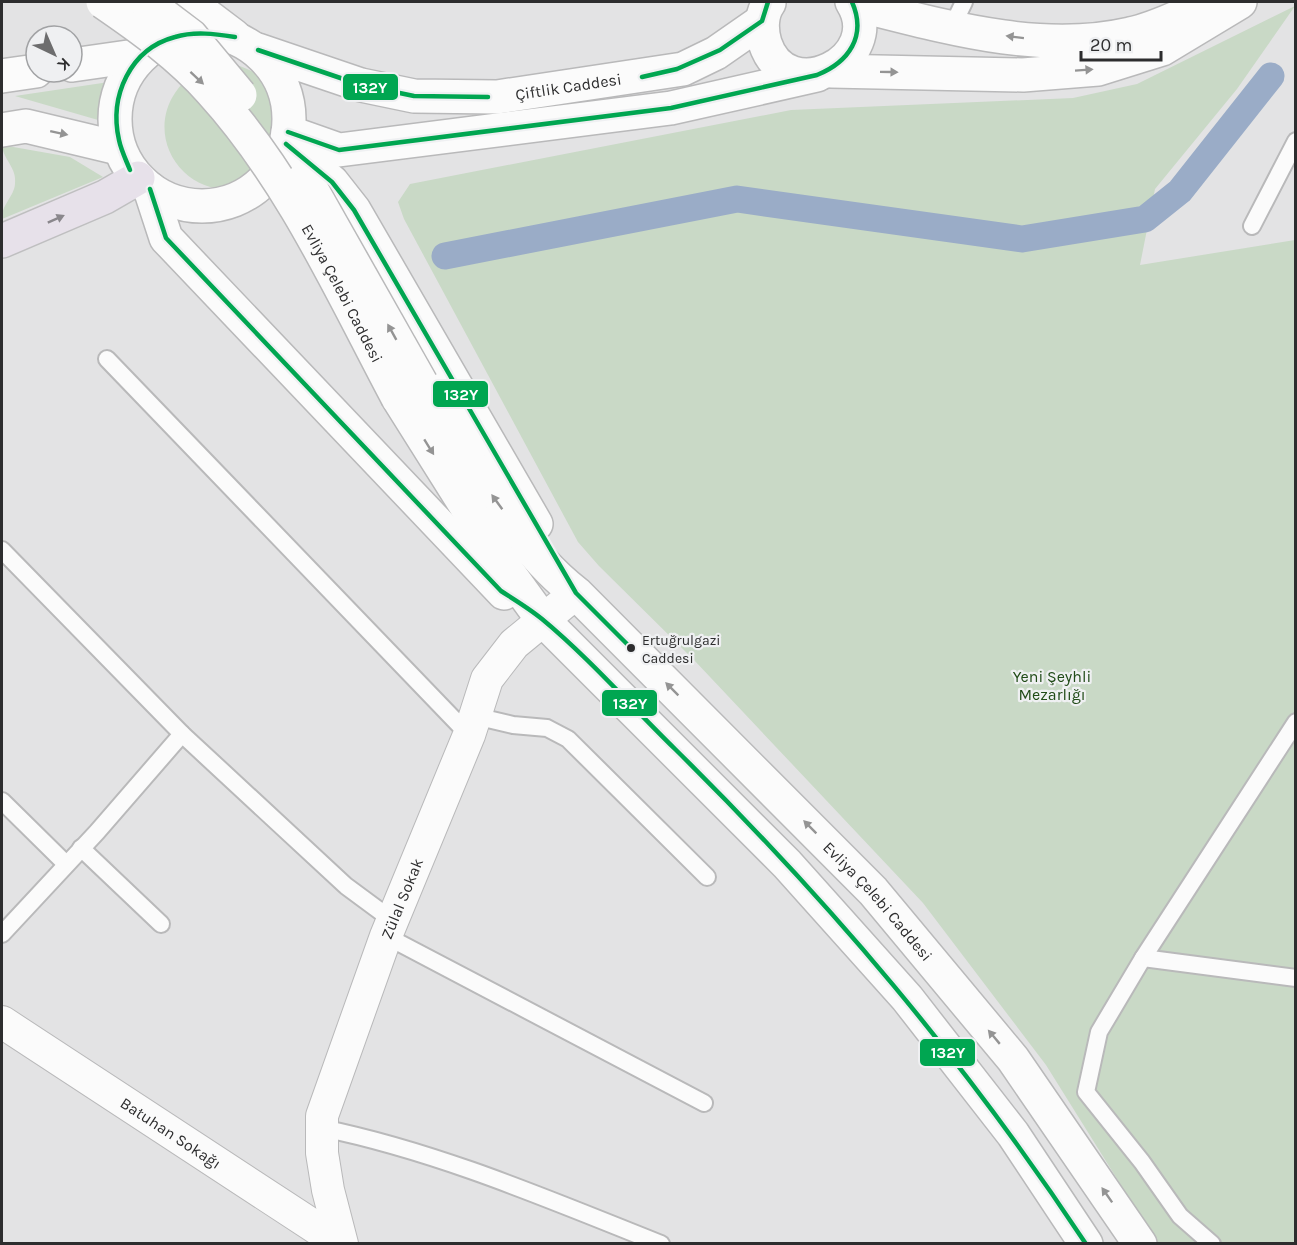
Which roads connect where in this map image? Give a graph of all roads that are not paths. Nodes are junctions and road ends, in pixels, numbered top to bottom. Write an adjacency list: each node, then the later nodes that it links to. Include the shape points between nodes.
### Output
1 (103, 2): 23 (street, Evliya Çelebi Caddesi, one-way to 23, bridge, via 153,37 211,92 286,189)
2 (146, 2): 23 (street, Evliya Çelebi Caddesi, one-way to 2, bridge, via 303,175 190,36)
3 (189, 2): 9 (street)
4 (1213, 2): 8 (street, one-way to 8, via 1133,34 1062,42)
5 (1240, 2): 13 (street, one-way to 5, via 1023,75 1098,69 1162,49)
6 (853, 3): 8 (street); 13 (street, via 857,40 851,53)
7 (767, 8): 9 (street, Çiftlik Caddesi, via 716,53 683,69 497,97 414,96 361,84); 13 (street, via 763,36 767,50 777,62 802,75)
8 (958, 15)
9 (247, 44): 10 (street, via 211,31 186,32 162,40); 16 (street, via 275,69 286,93 290,118)
10 (142, 55): 11 (street); 18 (street, via 126,74 116,98)
11 (84, 63)
12 (24, 73): 14 (street)
13 (824, 73): 16 (street, via 671,108 339,150)
14 (2, 76)
15 (2, 130): 18 (street, one-way to 18, via 26,126)
16 (287, 138): 19 (street, via 273,170 254,190 228,203 200,207 172,202); 25 (street, Evliya Çelebi Caddesi, via 354,210)
17 (1296, 141): 20 (lane)
18 (118, 148): 19 (street, via 130,170)
19 (144, 184): 21 (main road, one-way to 19); 26 (street, Evliya Çelebi Caddesi, via 166,238 501,591)
20 (1252, 226)
21 (2, 241)
22 (107, 359): 28 (lane)
23 (409, 390): 25 (street, Evliya Çelebi Caddesi, one-way to 23, via 559,580 523,538 480,477); 26 (street, Evliya Çelebi Caddesi, one-way to 26, via 505,568)
24 (2, 550): 29 (lane)
25 (576, 593): 26 (street, Zülal Sokak); 45 (street, Evliya Çelebi Caddesi, one-way to 25, via 1013,1059 873,891)
26 (542, 619): 28 (street, Zülal Sokak, via 514,644 487,679); 44 (street, Evliya Çelebi Caddesi, via 787,864 907,999 1013,1134)
27 (1296, 722): 37 (lane)
28 (472, 726): 33 (lane, via 547,728 568,739); 35 (street, Zülal Sokak)
29 (182, 734): 31 (lane); 35 (lane)
30 (2, 801): 32 (lane)
31 (81, 848): 32 (lane); 34 (lane)
32 (66, 864): 36 (lane)
33 (707, 877)
34 (160, 924)
35 (389, 928): 40 (lane); 41 (street, Zülal Sokak, via 322,1116)
36 (2, 934)
37 (1143, 958): 38 (lane); 46 (lane, via 1099,1032 1086,1092 1180,1216)
38 (1296, 978)
39 (2, 1022): 42 (street, Batuhan Sokağı)
40 (704, 1104)
41 (322, 1128): 42 (street, Zülal Sokak, via 328,1190); 43 (lane, via 494,1178)
42 (341, 1244)
43 (661, 1244)
44 (1086, 1244)
45 (1140, 1244)
46 (1212, 1244)

